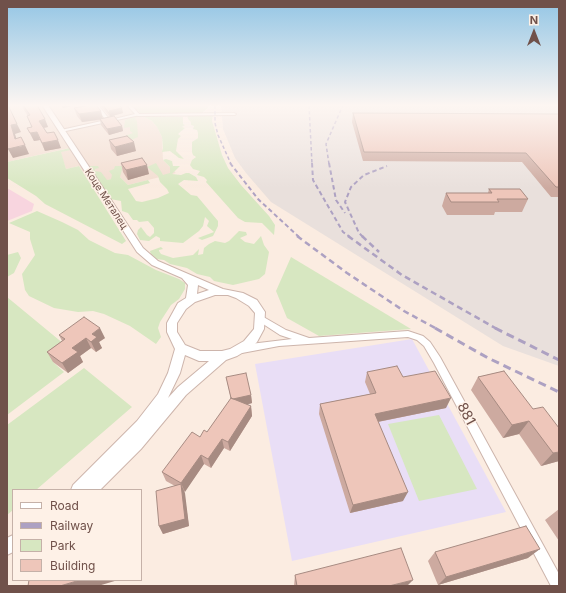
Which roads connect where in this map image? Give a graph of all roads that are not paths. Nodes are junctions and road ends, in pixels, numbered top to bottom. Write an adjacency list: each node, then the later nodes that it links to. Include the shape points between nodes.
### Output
1 (64, 133): 2 (street, Коце Металец, via 140,250 155,263)
2 (183, 274): 3 (street, Коце Металец); 4 (street, via 193,284)
3 (222, 292): 4 (street, via 206,294); 5 (street, via 246,298 257,307)
4 (191, 300): 7 (street, via 182,306 172,323 172,332)
5 (260, 318): 6 (street, 881, via 283,333); 8 (street, via 257,334)
6 (316, 341): 8 (street, 881); 12 (street, 881, via 408,334 420,338 427,344)
7 (181, 348): 9 (street, via 199,356); 10 (street, via 174,373 162,398 142,426)
8 (242, 348): 9 (street)
9 (222, 356): 11 (street, via 182,391 136,444)
10 (79, 489)
11 (91, 489)
12 (558, 586)

